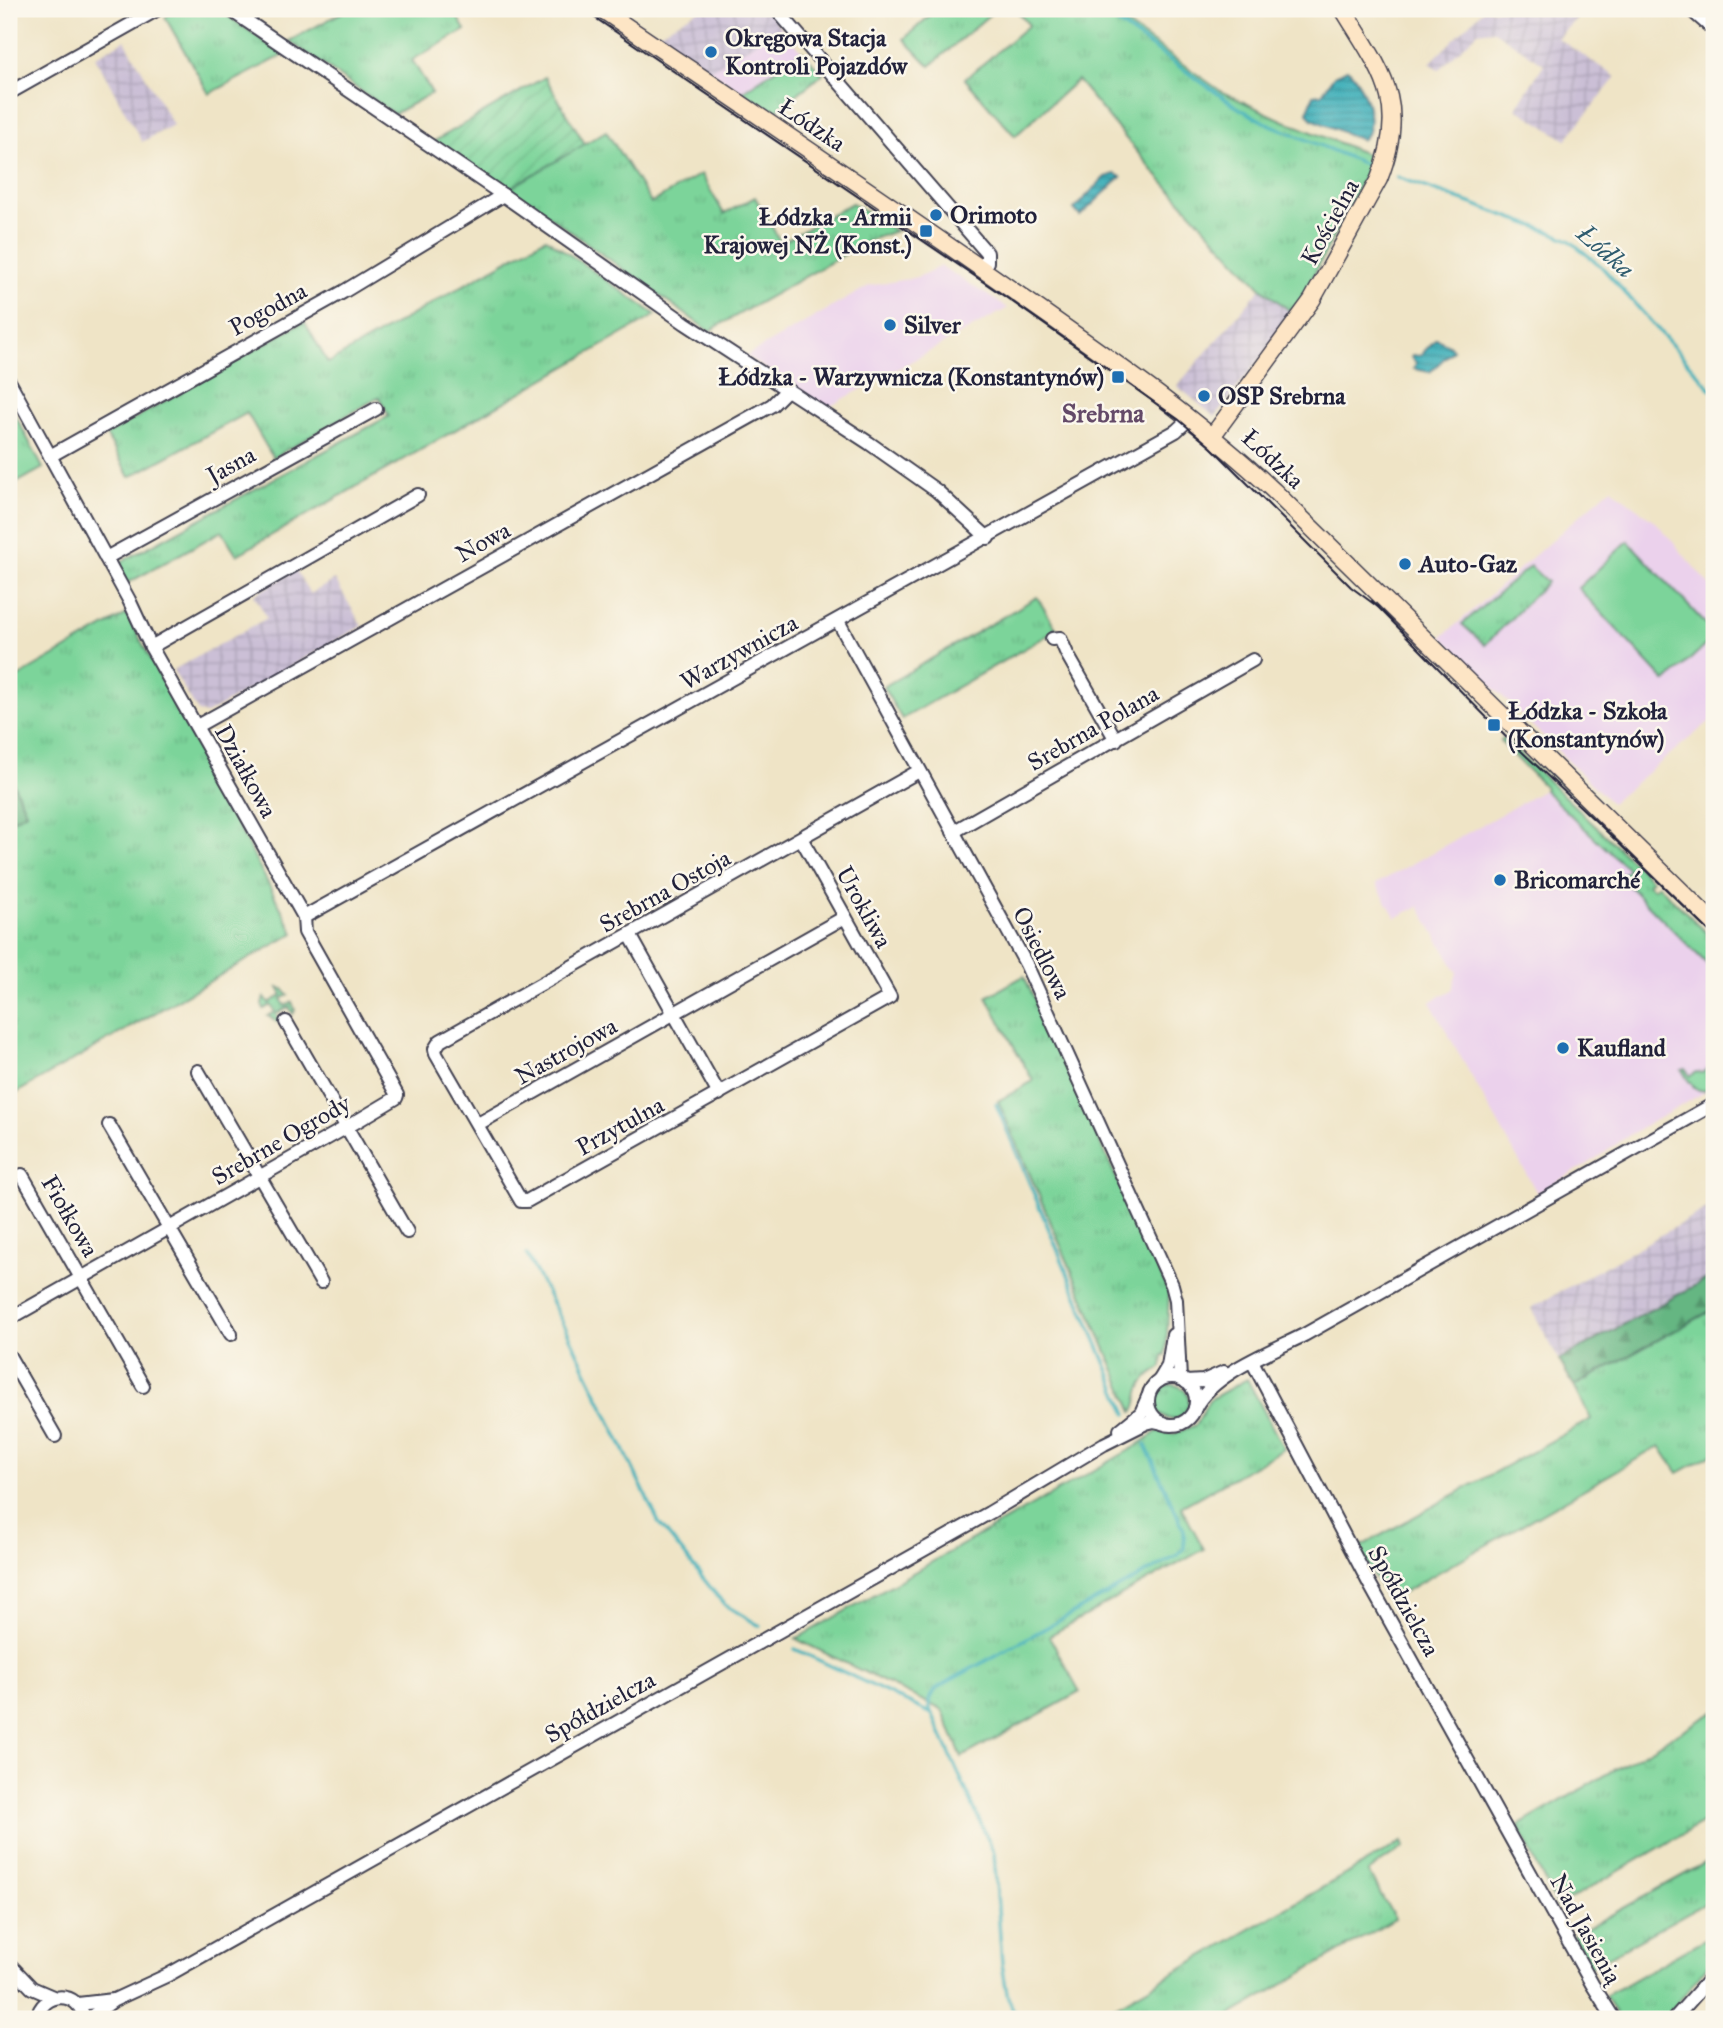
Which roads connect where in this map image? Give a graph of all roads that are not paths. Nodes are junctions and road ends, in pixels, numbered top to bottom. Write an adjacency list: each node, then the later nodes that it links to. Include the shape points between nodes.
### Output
1 (158, 9): 8 (street)
2 (229, 9): 9 (street)
3 (601, 9): 10 (main road, Łódzka)
4 (776, 9): 10 (street, via 987,253)
5 (1690, 9): 7 (street)
6 (1348, 10): 15 (main road, Kościelna, via 1391,99 1392,127 1385,163 1311,300)
7 (1714, 30)
8 (9, 93)
9 (503, 195): 12 (street); 16 (street, Pogodna, via 343,292)
10 (982, 269): 14 (main road, Łódzka)
11 (9, 382): 16 (street, Działkowa)
12 (787, 390): 18 (street, via 937,491); 24 (street, Nowa, via 760,412)
13 (376, 409): 19 (street, Jasna)
14 (1190, 418): 15 (main road, Łódzka); 18 (street, Warzywnicza, via 1176,431)
15 (1213, 435): 31 (main road, Łódzka)
16 (50, 456): 19 (street, Działkowa)
17 (418, 495): 22 (street)
18 (988, 538): 20 (street, Warzywnicza)
19 (107, 558): 22 (street, Działkowa)
20 (838, 621): 26 (street, Osiedlowa); 29 (street, Warzywnicza)
21 (1052, 639): 25 (street, via 1060,638 1064,644)
22 (151, 647): 24 (street, Działkowa)
23 (1254, 660): 25 (street, Srebrna Polana)
24 (197, 726): 29 (street, Działkowa)
25 (1116, 740): 27 (street, Srebrna Polana)
26 (919, 771): 27 (street, Osiedlowa); 28 (street, Srebrna Ostoja)
27 (953, 832): 49 (street, Osiedlowa, via 1026,964 1068,1053 1172,1285)
28 (802, 838): 30 (street, Urokliwa); 32 (street, Srebrna Ostoja)
29 (304, 917): 42 (street, Srebrne Ogrody, via 305,932 397,1095)
30 (845, 917): 33 (street, Urokliwa); 34 (street, Nastrojowa)
31 (1714, 923)
32 (630, 935): 34 (street); 36 (street, Srebrna Ostoja, via 440,1041)
33 (890, 997): 38 (street, Przytulna)
34 (674, 1014): 38 (street); 40 (street, Nastrojowa)
35 (286, 1022): 42 (street)
36 (435, 1049): 40 (street, Przytulna)
37 (198, 1071): 44 (street)
38 (719, 1094): 40 (street, Przytulna, via 524,1202)
39 (1714, 1104): 54 (street)
40 (478, 1124)
41 (109, 1125): 45 (street)
42 (346, 1127): 44 (street, Srebrne Ogrody); 46 (street)
43 (22, 1175): 47 (street, Fiołkowa)
44 (260, 1177): 45 (street, Srebrne Ogrody); 48 (street)
45 (169, 1228): 47 (street, Srebrne Ogrody); 51 (street)
46 (407, 1232)
47 (83, 1278): 50 (street, Srebrne Ogrody); 58 (street, Fiołkowa)
48 (321, 1282)
49 (1176, 1318): 53 (street, Osiedlowa); 57 (street, Osiedlowa, via 1168,1366)
50 (9, 1320)
51 (231, 1334)
52 (9, 1356): 62 (street)
53 (1180, 1359): 55 (street, via 1193,1374); 56 (street, Osiedlowa)
54 (1248, 1363): 55 (street); 60 (street, via 1208,1390); 64 (street, Spółdzielcza)
55 (1208, 1378): 56 (street)
56 (1183, 1380): 57 (street); 60 (street, via 1195,1395)
57 (1159, 1381): 59 (street)
58 (143, 1386)
59 (1149, 1395): 61 (street, via 1150,1409); 63 (street, via 1141,1413)
60 (1195, 1408): 61 (street, via 1183,1422)
61 (1164, 1423): 63 (street, via 1146,1423)
62 (55, 1436)
63 (1104, 1444): 69 (street, Spółdzielcza, via 168,1975)
64 (1523, 1859): 73 (street, Nad Jasienią)
65 (9, 1964): 67 (street)
66 (1714, 1974): 74 (street)
67 (32, 1989): 68 (street); 71 (street)
68 (53, 1997): 70 (street, via 67,1997); 71 (street)
69 (114, 2000): 70 (street); 72 (street)
70 (78, 2004): 72 (street)
71 (39, 2014)
72 (86, 2019)
73 (1614, 2019)
74 (1674, 2019)

